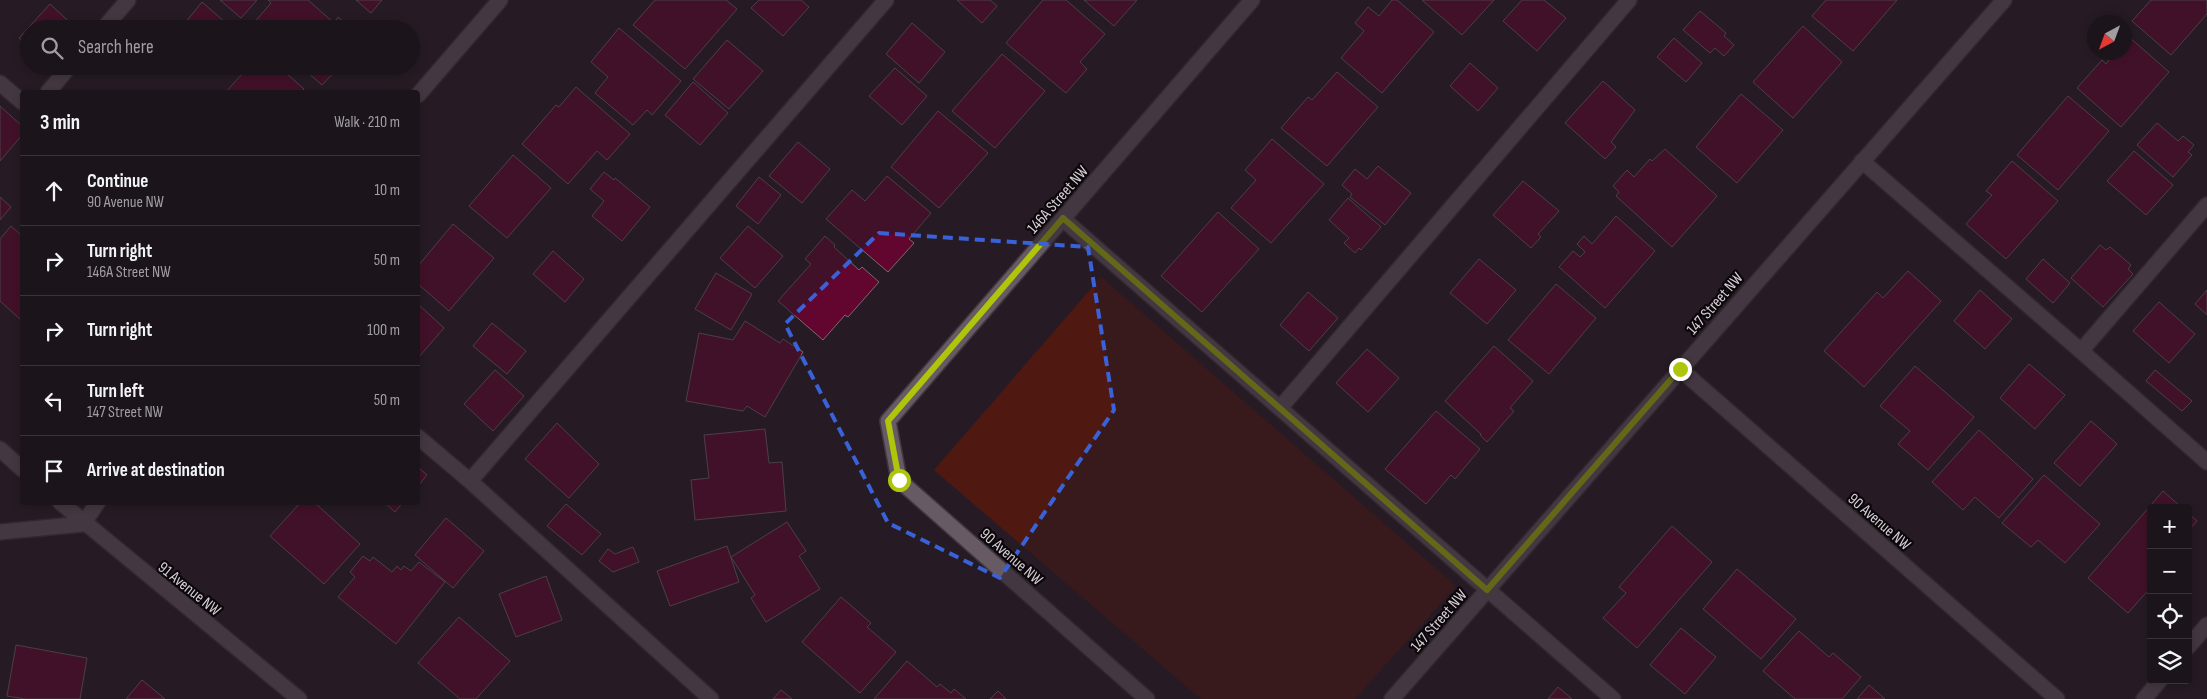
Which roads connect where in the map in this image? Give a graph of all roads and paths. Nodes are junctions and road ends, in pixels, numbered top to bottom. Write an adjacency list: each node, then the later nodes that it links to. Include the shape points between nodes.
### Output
1 (128, 0): 7 (street)
2 (500, 0): 11 (street)
3 (886, 0): 24 (street)
4 (1252, 0): 15 (street, 146A Street NW)
5 (1629, 0): 18 (street)
6 (2004, 0): 13 (street, 147 Street NW)
7 (111, 20)
8 (62, 75): 10 (street)
9 (0, 83): 12 (street)
10 (50, 90)
11 (420, 93)
12 (20, 100)
13 (1862, 160): 16 (street); 17 (street, 147 Street NW)
14 (2207, 205): 16 (street)
15 (1063, 218): 18 (street); 19 (street, 146A Street NW)
16 (2081, 351): 22 (street)
17 (1680, 369): 29 (street, 147 Street NW); 38 (street, 90 Avenue NW)
18 (1280, 408): 29 (street)
19 (888, 421): 35 (street, 90 Avenue NW, via 899,480)
20 (420, 439): 24 (street)
21 (0, 449): 23 (street)
22 (2207, 462)
23 (20, 467)
24 (470, 481): 34 (street)
25 (63, 505): 27 (street, 91 Avenue NW)
26 (96, 505): 27 (street)
27 (83, 524): 28 (street); 33 (street, 91 Avenue NW)
28 (0, 532)
29 (1487, 590): 36 (street, 147 Street NW); 37 (street)
30 (2207, 625): 31 (street)
31 (2192, 642)
32 (2157, 684): 39 (street)
33 (299, 699)
34 (711, 699)
35 (1147, 699)
36 (1392, 699)
37 (1613, 699)
38 (2057, 699)
39 (2144, 699)

